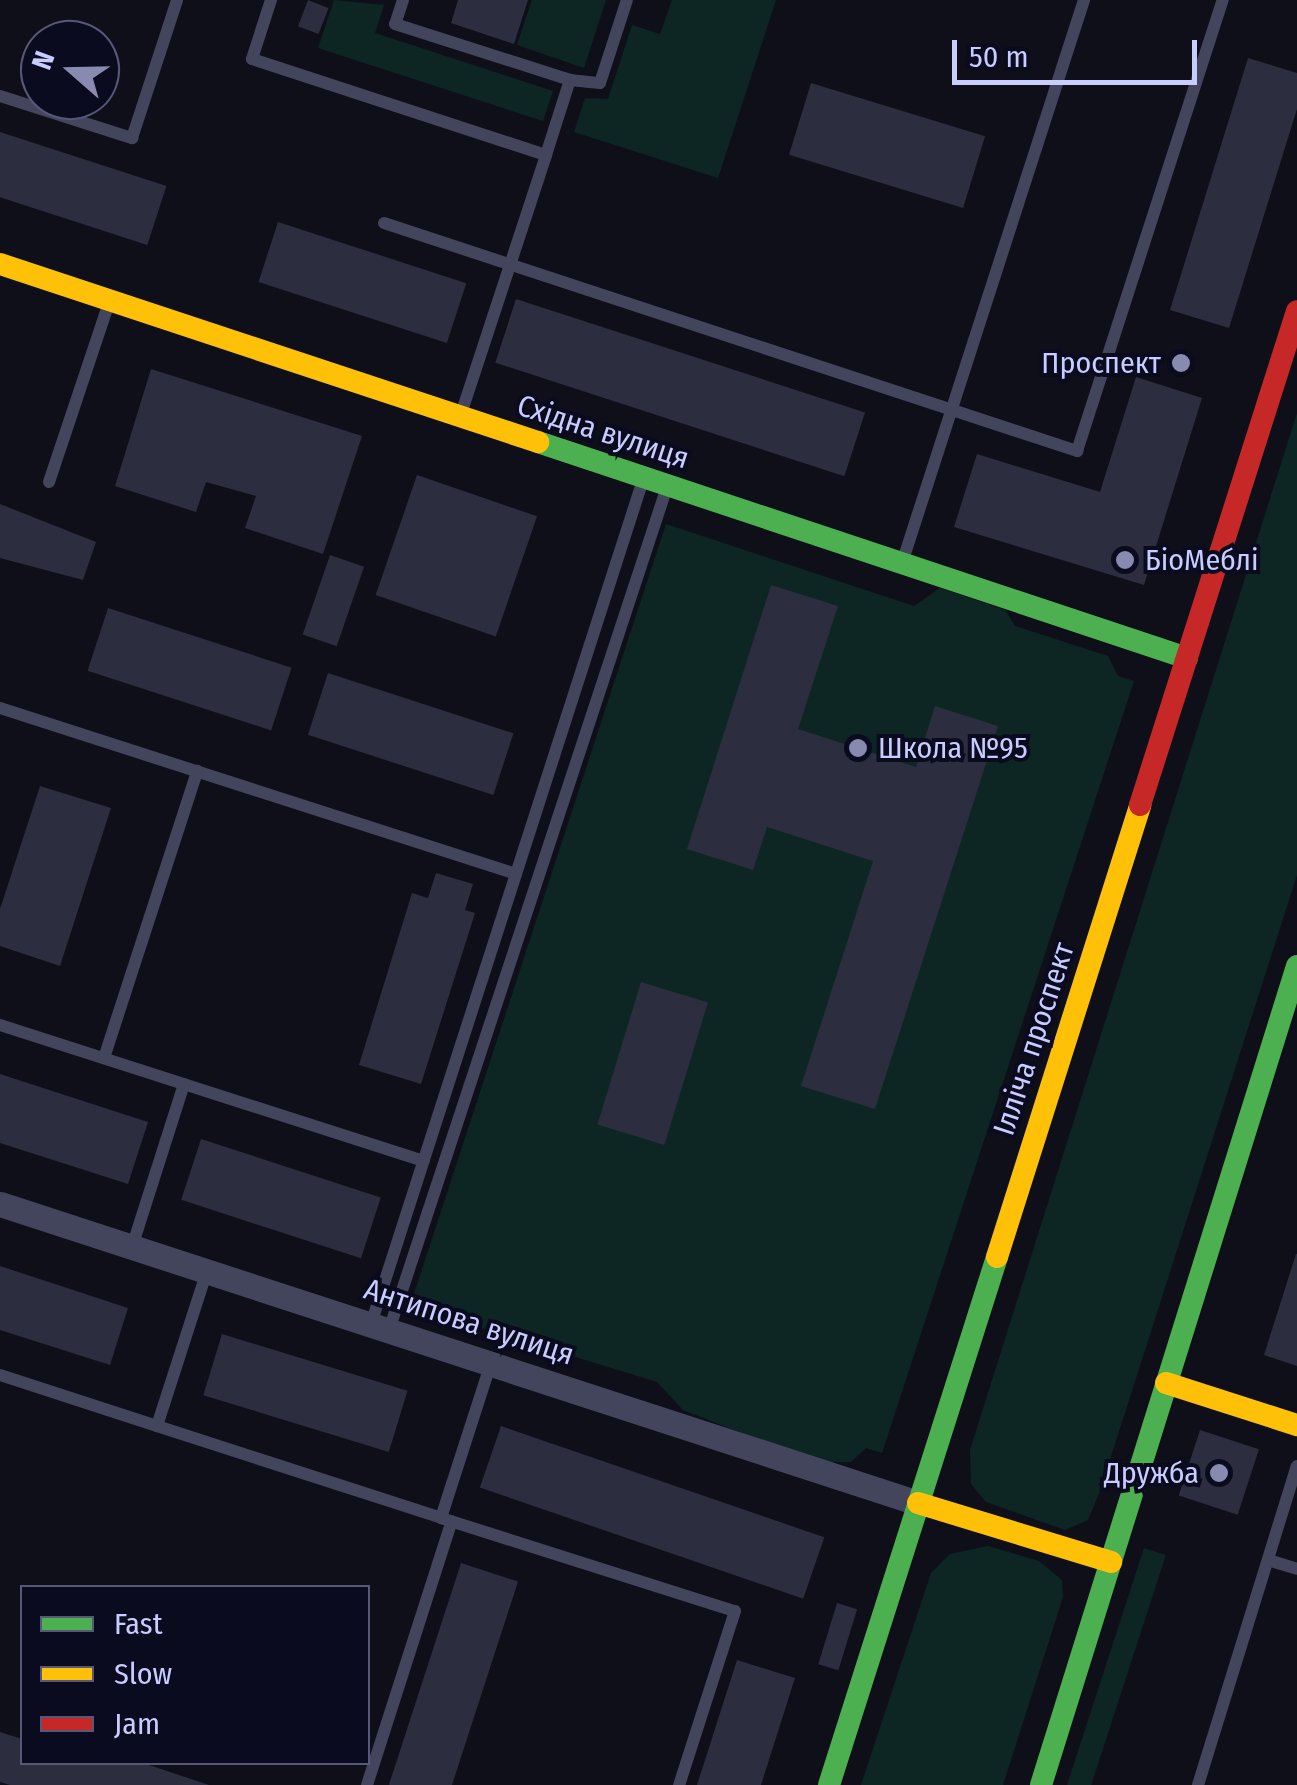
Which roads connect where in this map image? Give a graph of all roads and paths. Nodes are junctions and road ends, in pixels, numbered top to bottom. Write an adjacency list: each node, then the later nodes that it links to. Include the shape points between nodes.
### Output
1 (176, 0): 8 (lane, via 132,138)
2 (271, 0): 9 (lane, via 252,59)
3 (403, 0): 7 (lane, via 395,24)
4 (627, 0): 7 (lane, via 600,83)
5 (1084, 0): 15 (lane)
6 (1223, 0): 15 (lane, via 1077,452)
7 (570, 80): 9 (lane)
8 (0, 96)
9 (546, 155): 12 (lane)
10 (384, 223): 12 (lane)
11 (0, 264): 13 (main road, Східна вулиця)
12 (510, 265): 15 (lane); 16 (lane)
13 (110, 300): 16 (main road, Східна вулиця); 18 (lane)
14 (1297, 311): 21 (main road, Ілліча проспект)
15 (952, 410): 20 (lane)
16 (460, 416): 17 (main road, Східна вулиця)
17 (644, 478): 19 (main road, Східна вулиця); 24 (lane)
18 (49, 482)
19 (668, 486): 20 (main road, Східна вулиця); 33 (lane)
20 (902, 562): 21 (main road, Східна вулиця)
21 (1187, 658): 40 (main road, Ілліча проспект)
22 (0, 708): 23 (lane)
23 (197, 771): 24 (lane); 27 (lane)
24 (516, 874): 29 (lane)
25 (1297, 966): 36 (main road)
26 (0, 1025): 27 (lane)
27 (104, 1058): 28 (lane)
28 (184, 1084): 29 (lane); 31 (lane)
29 (424, 1161): 33 (lane)
30 (0, 1204): 31 (street, Антипова вулиця)
31 (132, 1247): 32 (street, Антипова вулиця)
32 (206, 1271): 33 (street, Антипова вулиця); 37 (lane)
33 (380, 1327): 34 (street, Антипова вулиця)
34 (491, 1363): 40 (street, Антипова вулиця); 41 (lane)
35 (0, 1375): 37 (lane)
36 (1166, 1383): 38 (main road); 43 (main road)
37 (156, 1426): 41 (lane)
38 (1297, 1426)
39 (1297, 1466): 42 (lane)
40 (918, 1503): 43 (main road); 47 (main road, Ілліча проспект)
41 (447, 1520): 45 (lane); 46 (lane, via 735,1612)
42 (1268, 1560): 44 (lane); 49 (lane)
43 (1110, 1562): 48 (main road)
44 (1297, 1569)
45 (367, 1785)
46 (679, 1785)
47 (829, 1785)
48 (1041, 1785)
49 (1198, 1785)

